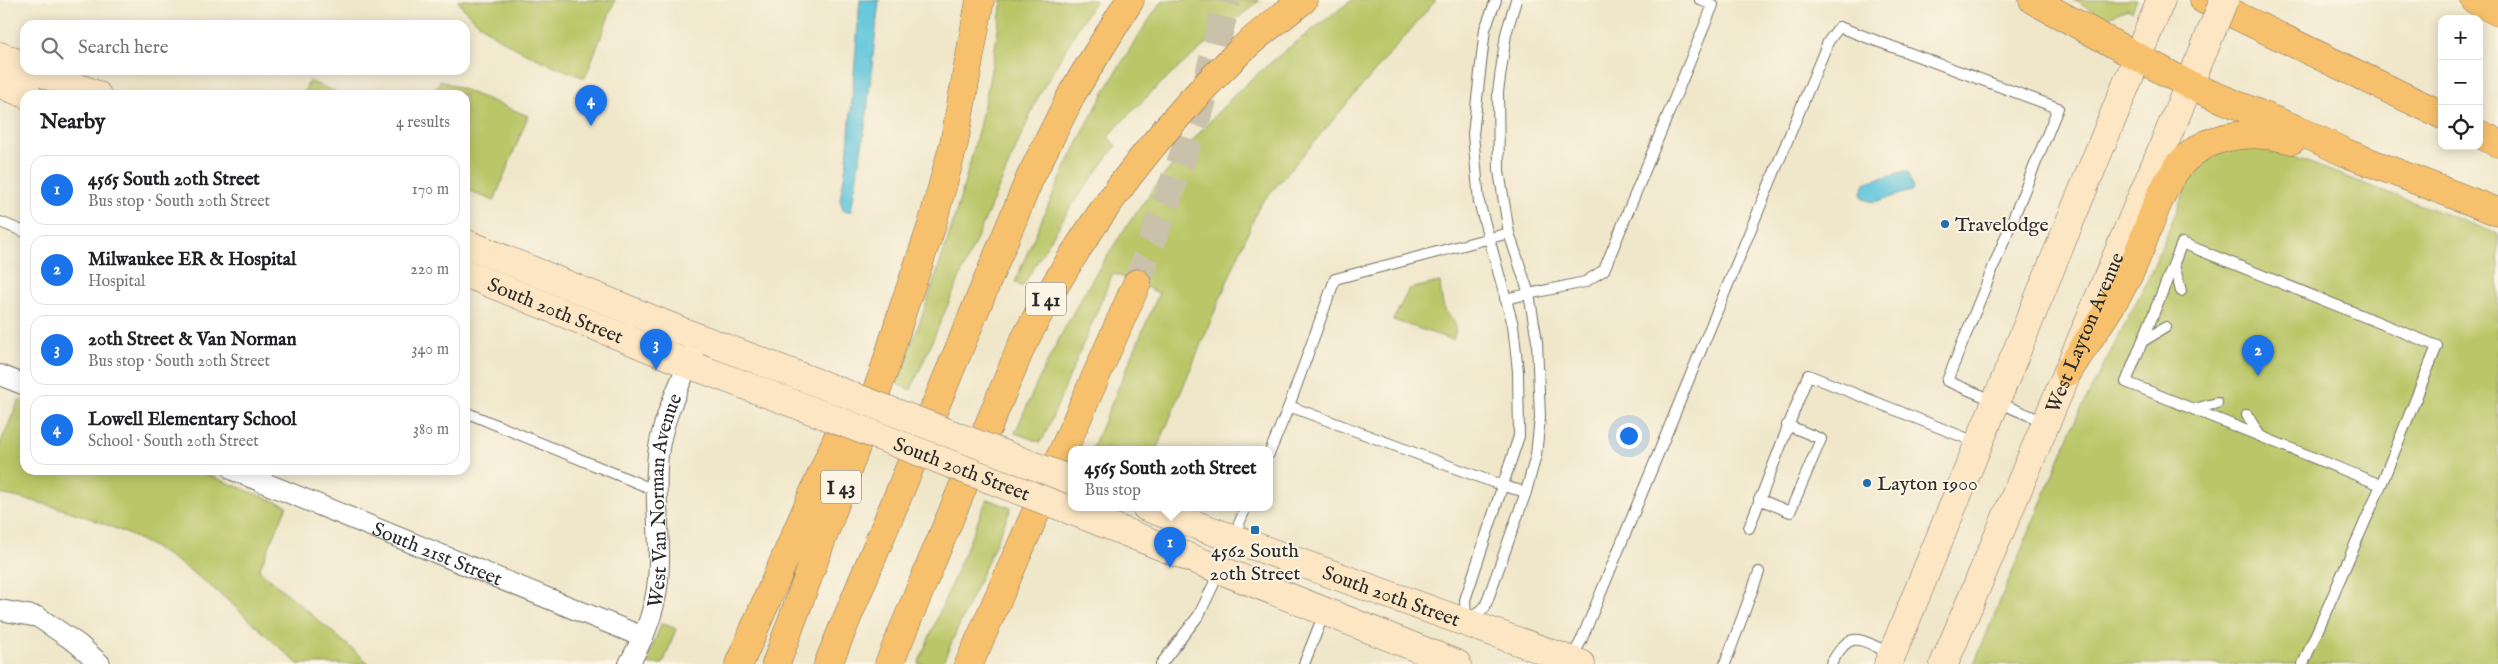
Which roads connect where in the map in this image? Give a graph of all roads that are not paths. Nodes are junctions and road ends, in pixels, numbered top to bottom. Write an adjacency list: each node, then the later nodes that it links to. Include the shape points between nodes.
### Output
1 (980, 0): 37 (highway, I 43, via 954,143 931,228)
2 (1130, 0): 81 (highway, via 1073,92 1030,178)
3 (1303, 0): 82 (highway, I 41, via 1236,55 1178,117 1127,176 1085,235 1022,345)
4 (1496, 0): 29 (lane, via 1485,30 1473,134 1479,202)
5 (1516, 0): 28 (lane, via 1506,34 1498,92 1499,171)
6 (1700, 0): 35 (lane, via 1713,5 1604,270 1585,282)
7 (2033, 0): 14 (highway)
8 (2204, 0): 21 (highway)
9 (2224, 0): 18 (street, West Layton Avenue, bridge)
10 (2475, 0): 12 (highway)
11 (2157, 11): 14 (street)
12 (2498, 12)
13 (0, 56): 15 (street)
14 (2138, 57): 18 (highway); 45 (street)
15 (20, 64)
16 (47, 75): 19 (street)
17 (0, 84): 20 (street)
18 (2189, 85): 24 (highway); 42 (street, West Layton Avenue)
19 (85, 90)
20 (20, 92)
21 (2438, 113)
22 (2483, 136): 23 (highway)
23 (2498, 143)
24 (2346, 153): 25 (highway); 42 (highway, via 2256,133 2226,136 2204,145 2181,162 2170,178 2130,272)
25 (2498, 212)
26 (0, 222): 27 (lane)
27 (20, 230)
28 (1509, 233): 29 (lane); 35 (lane)
29 (1490, 238): 36 (lane); 47 (lane, via 1335,279)
30 (470, 245): 39 (street, South 20th Street)
31 (2174, 264): 34 (lane); 40 (lane); 58 (lane, via 2182,243 2437,346)
32 (470, 275): 41 (street, South 20th Street)
33 (1137, 283): 83 (highway)
34 (2181, 291)
35 (1529, 294): 36 (lane); 61 (lane, via 1537,341 1540,418 1536,454)
36 (1505, 299): 59 (lane, via 1513,325 1518,371 1519,436)
37 (903, 309): 79 (highway, via 870,364); 80 (highway, I 43, via 885,368)
38 (2166, 328): 40 (lane)
39 (699, 338): 41 (street, West Van Norman Avenue); 57 (street, South 20th Street, bridge)
40 (2143, 341): 48 (lane, via 2126,382)
41 (688, 364): 60 (street, West Van Norman Avenue, via 660,437); 63 (street, South 20th Street, bridge)
42 (2068, 372): 51 (street, West Layton Avenue)
43 (0, 375): 44 (street)
44 (20, 383)
45 (1996, 401): 51 (lane); 54 (street); 76 (lane, via 1947,381 2058,108 1839,27 1828,42 1581,641)
46 (2217, 403): 48 (lane)
47 (1289, 406): 55 (lane); 59 (lane)
48 (2194, 409): 53 (lane)
49 (470, 414): 60 (lane)
50 (2246, 415): 53 (lane)
51 (2045, 422): 89 (street, West Layton Avenue)
52 (1787, 425): 54 (lane, via 1808,375); 62 (lane); 62 (lane, via 1821,439 1790,512)
53 (2260, 436): 58 (lane)
54 (1978, 443): 75 (street)
55 (1272, 446)
56 (245, 475): 74 (street, South 21st Street)
57 (1068, 479)
58 (2380, 485): 90 (lane)
59 (1503, 486): 61 (lane); 73 (lane, via 1465,600)
60 (657, 491): 74 (street, West Van Norman Avenue, via 657,582)
61 (1526, 492): 73 (lane, via 1485,607)
62 (1759, 500): 67 (lane)
63 (1068, 509)
64 (1072, 511): 69 (street, South 20th Street, bridge)
65 (1157, 511): 68 (street, South 20th Street)
66 (1244, 511): 68 (lane)
67 (1749, 528)
68 (1233, 540): 69 (street); 73 (street, South 20th Street)
69 (1221, 570): 72 (street, South 20th Street); 84 (lane, via 1200,616)
70 (1759, 572): 87 (lane)
71 (0, 610): 77 (street, via 38,618 78,644)
72 (1326, 610): 85 (lane); 86 (street, South 20th Street)
73 (1467, 622): 76 (street, South 20th Street)
74 (643, 638): 78 (street, West Van Norman Avenue)
75 (1890, 659): 88 (lane, via 1860,640 1850,640 1841,646)
76 (1576, 662)
77 (100, 664)
78 (629, 664)
79 (739, 664)
80 (776, 664)
81 (828, 664)
82 (889, 664)
83 (970, 664)
84 (1161, 664)
85 (1304, 664)
86 (1457, 664)
87 (1725, 664)
88 (1831, 664)
89 (1944, 664)
90 (2303, 664)

